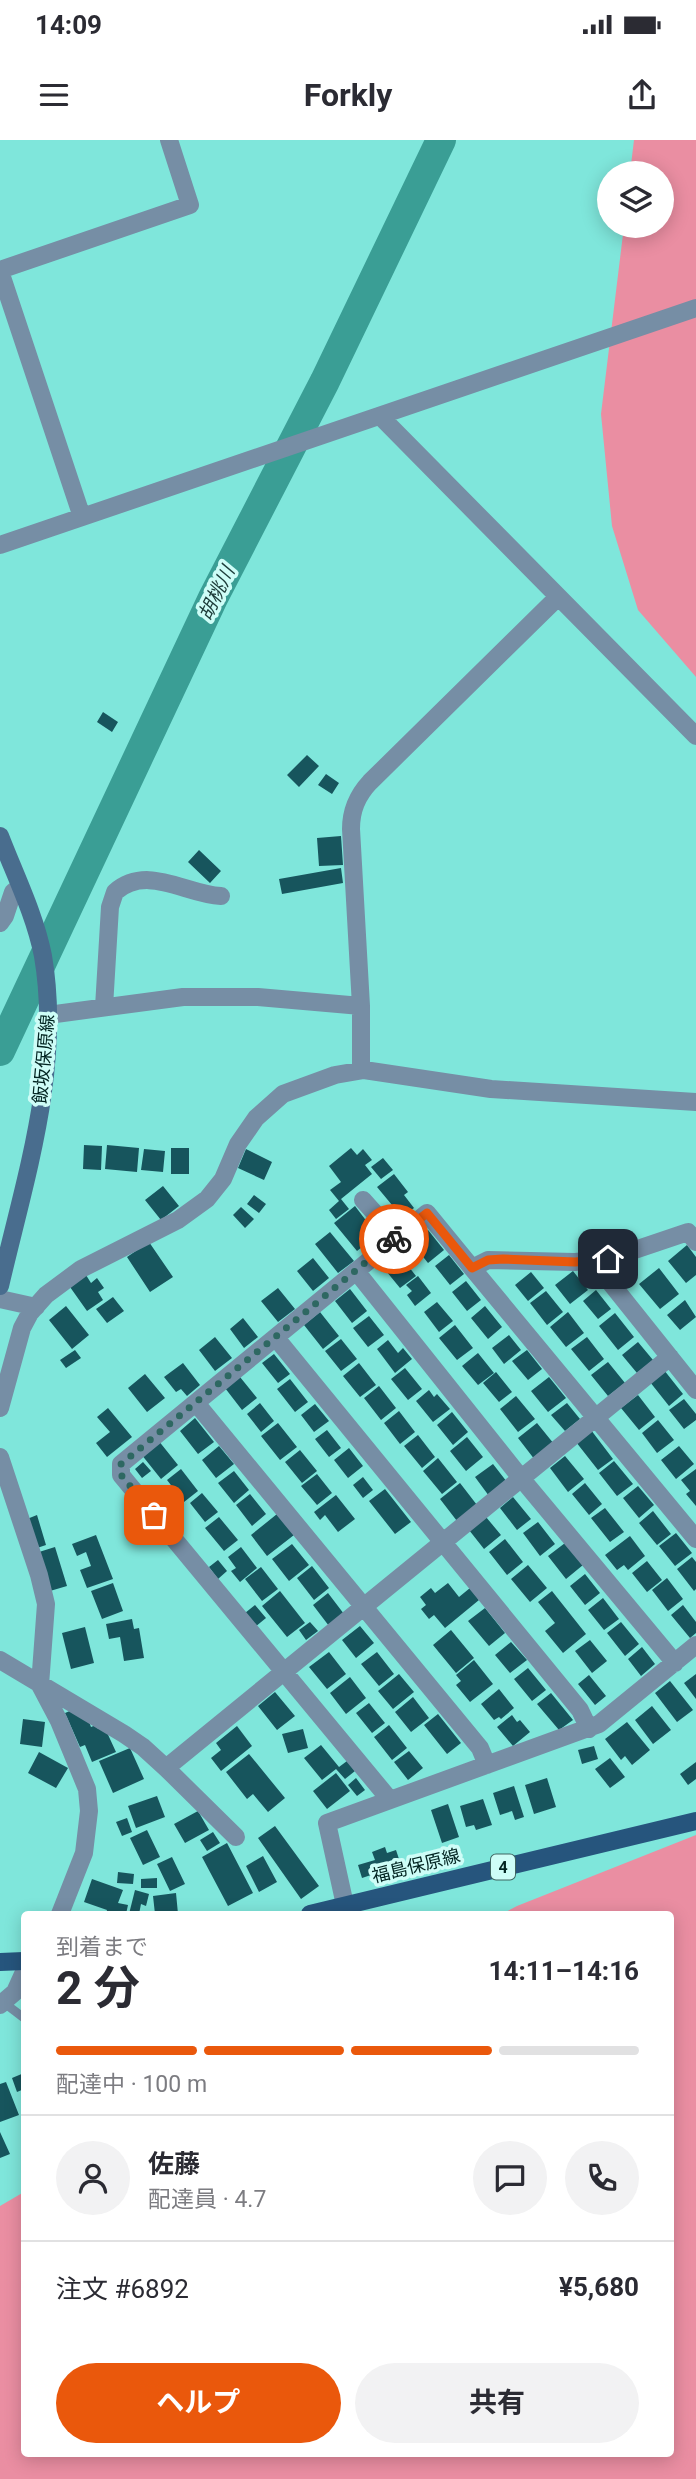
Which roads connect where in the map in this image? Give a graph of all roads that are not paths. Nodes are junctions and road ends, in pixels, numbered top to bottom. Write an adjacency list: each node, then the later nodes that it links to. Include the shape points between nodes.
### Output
1 (169, 140): 2 (street, via 190,205)
2 (0, 270): 5 (street)
3 (696, 308): 4 (street)
4 (380, 416): 5 (street); 7 (street)
5 (82, 517): 6 (street)
6 (0, 545)
7 (558, 597): 8 (street); 13 (street, via 357,799 351,828)
8 (696, 736)
9 (0, 836): 10 (main road, 飯坂保原線)
10 (20, 887): 12 (street, via 13,892); 15 (main road, 飯坂保原線, via 42,955)
11 (221, 896): 14 (street, via 155,880 133,881 115,892 110,907)
12 (0, 923)
13 (361, 1006): 14 (street, via 213,996); 16 (street)
14 (104, 1007): 15 (street)
15 (48, 1012): 24 (main road, 飯坂保原線, via 43,1093)
16 (361, 1070): 17 (street, via 491,1089); 26 (street, via 282,1094 256,1118 238,1144 223,1180 207,1199 178,1220 81,1269)
17 (696, 1102)
18 (363, 1200): 20 (street)
19 (693, 1235): 21 (street)
20 (396, 1237): 22 (street, via 427,1213); 23 (street)
21 (593, 1261): 22 (street, via 503,1259); 28 (street)
22 (472, 1268): 32 (street)
23 (356, 1270): 27 (street); 34 (street)
24 (0, 1286)
25 (0, 1299): 26 (street)
26 (36, 1307): 31 (street, via 22,1328)
27 (276, 1338): 30 (street); 36 (street)
28 (670, 1357): 29 (street); 32 (street)
29 (696, 1390)
30 (196, 1403): 37 (street); 41 (street, via 121,1464 121,1475)
31 (0, 1408)
32 (596, 1417): 34 (street); 35 (street)
33 (0, 1457): 42 (street, via 46,1604)
34 (521, 1478): 36 (street); 40 (street)
35 (696, 1539)
36 (442, 1542): 37 (street); 43 (street, via 580,1710)
37 (363, 1607): 41 (street); 44 (street, via 480,1748)
38 (696, 1645): 40 (street)
39 (0, 1660): 42 (street)
40 (675, 1663): 43 (street)
41 (284, 1672): 45 (street); 46 (street)
42 (40, 1685): 45 (street, via 124,1734); 50 (street, via 87,1789 84,1853)
43 (589, 1729): 44 (street)
44 (487, 1765): 46 (street)
45 (166, 1768): 48 (street)
46 (390, 1800): 49 (street, via 327,1824)
47 (696, 1821): 49 (main road, 福島保原線 / 4)
48 (236, 1837)
49 (345, 1905): 51 (main road, 福島保原線 / 4)
50 (61, 1911)
51 (322, 1911)
52 (21, 1961): 53 (main road)
53 (0, 1962)
54 (21, 1979): 55 (street, via 15,1992)
55 (1, 2003): 56 (lane)
56 (21, 2016)

